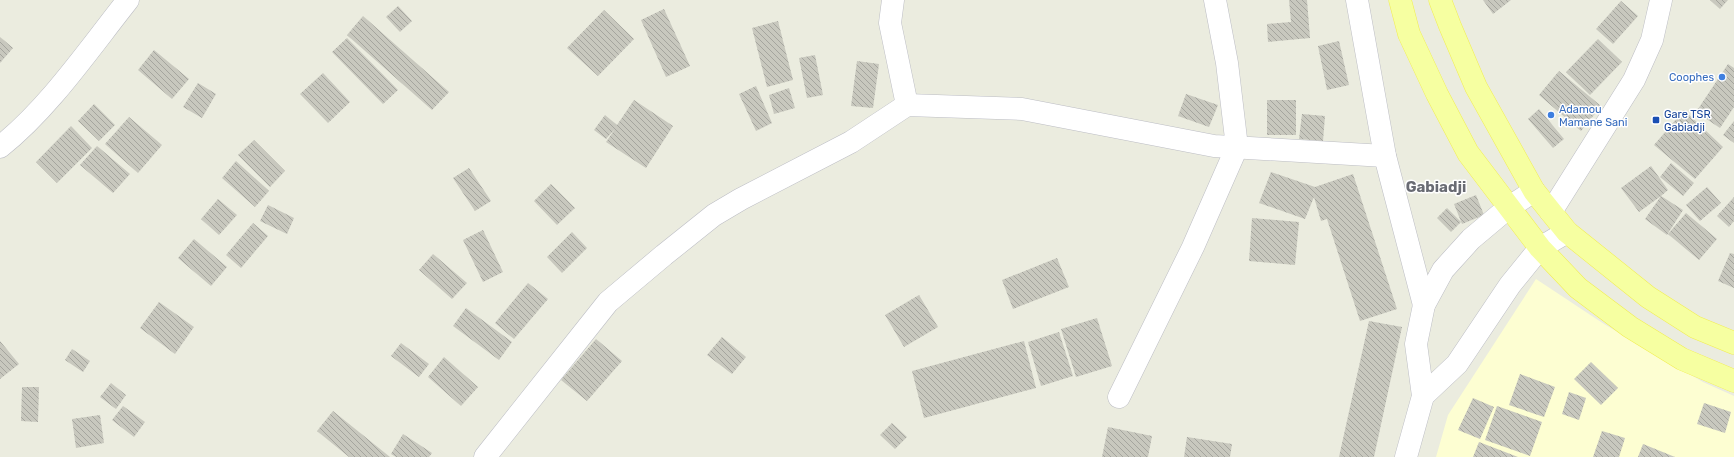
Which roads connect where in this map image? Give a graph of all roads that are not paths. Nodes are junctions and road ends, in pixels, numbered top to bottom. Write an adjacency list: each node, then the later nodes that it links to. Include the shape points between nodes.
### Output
1 (128, 0): 9 (street, via 40,111)
2 (893, 0): 8 (street, via 890,23)
3 (1215, 0): 10 (street, via 1227,63)
4 (1357, 0): 11 (street)
5 (1400, 0): 13 (main road, via 1409,34 1437,94 1468,153)
6 (1440, 0): 12 (main road, via 1476,87)
7 (1661, 0): 14 (street, via 1652,40 1634,80)
8 (907, 105): 10 (street, via 1022,109 1214,146); 22 (street, via 851,142 714,215 664,255 608,302)
9 (0, 147)
10 (1237, 147): 11 (street); 21 (street, via 1193,248)
11 (1385, 156): 17 (street)
12 (1534, 190): 13 (street); 14 (main road)
13 (1508, 208): 16 (main road); 17 (street, via 1471,239 1443,270)
14 (1551, 212): 15 (main road)
15 (1567, 232): 16 (street); 18 (main road, via 1648,297 1695,327)
16 (1540, 248): 19 (main road, via 1578,288 1630,327 1682,359); 20 (street, via 1510,285 1457,364)
17 (1424, 305): 20 (street, via 1416,344)
18 (1734, 343)
19 (1734, 381)
20 (1424, 396): 23 (street)
21 (1119, 397)
22 (484, 457)
23 (1406, 457)

